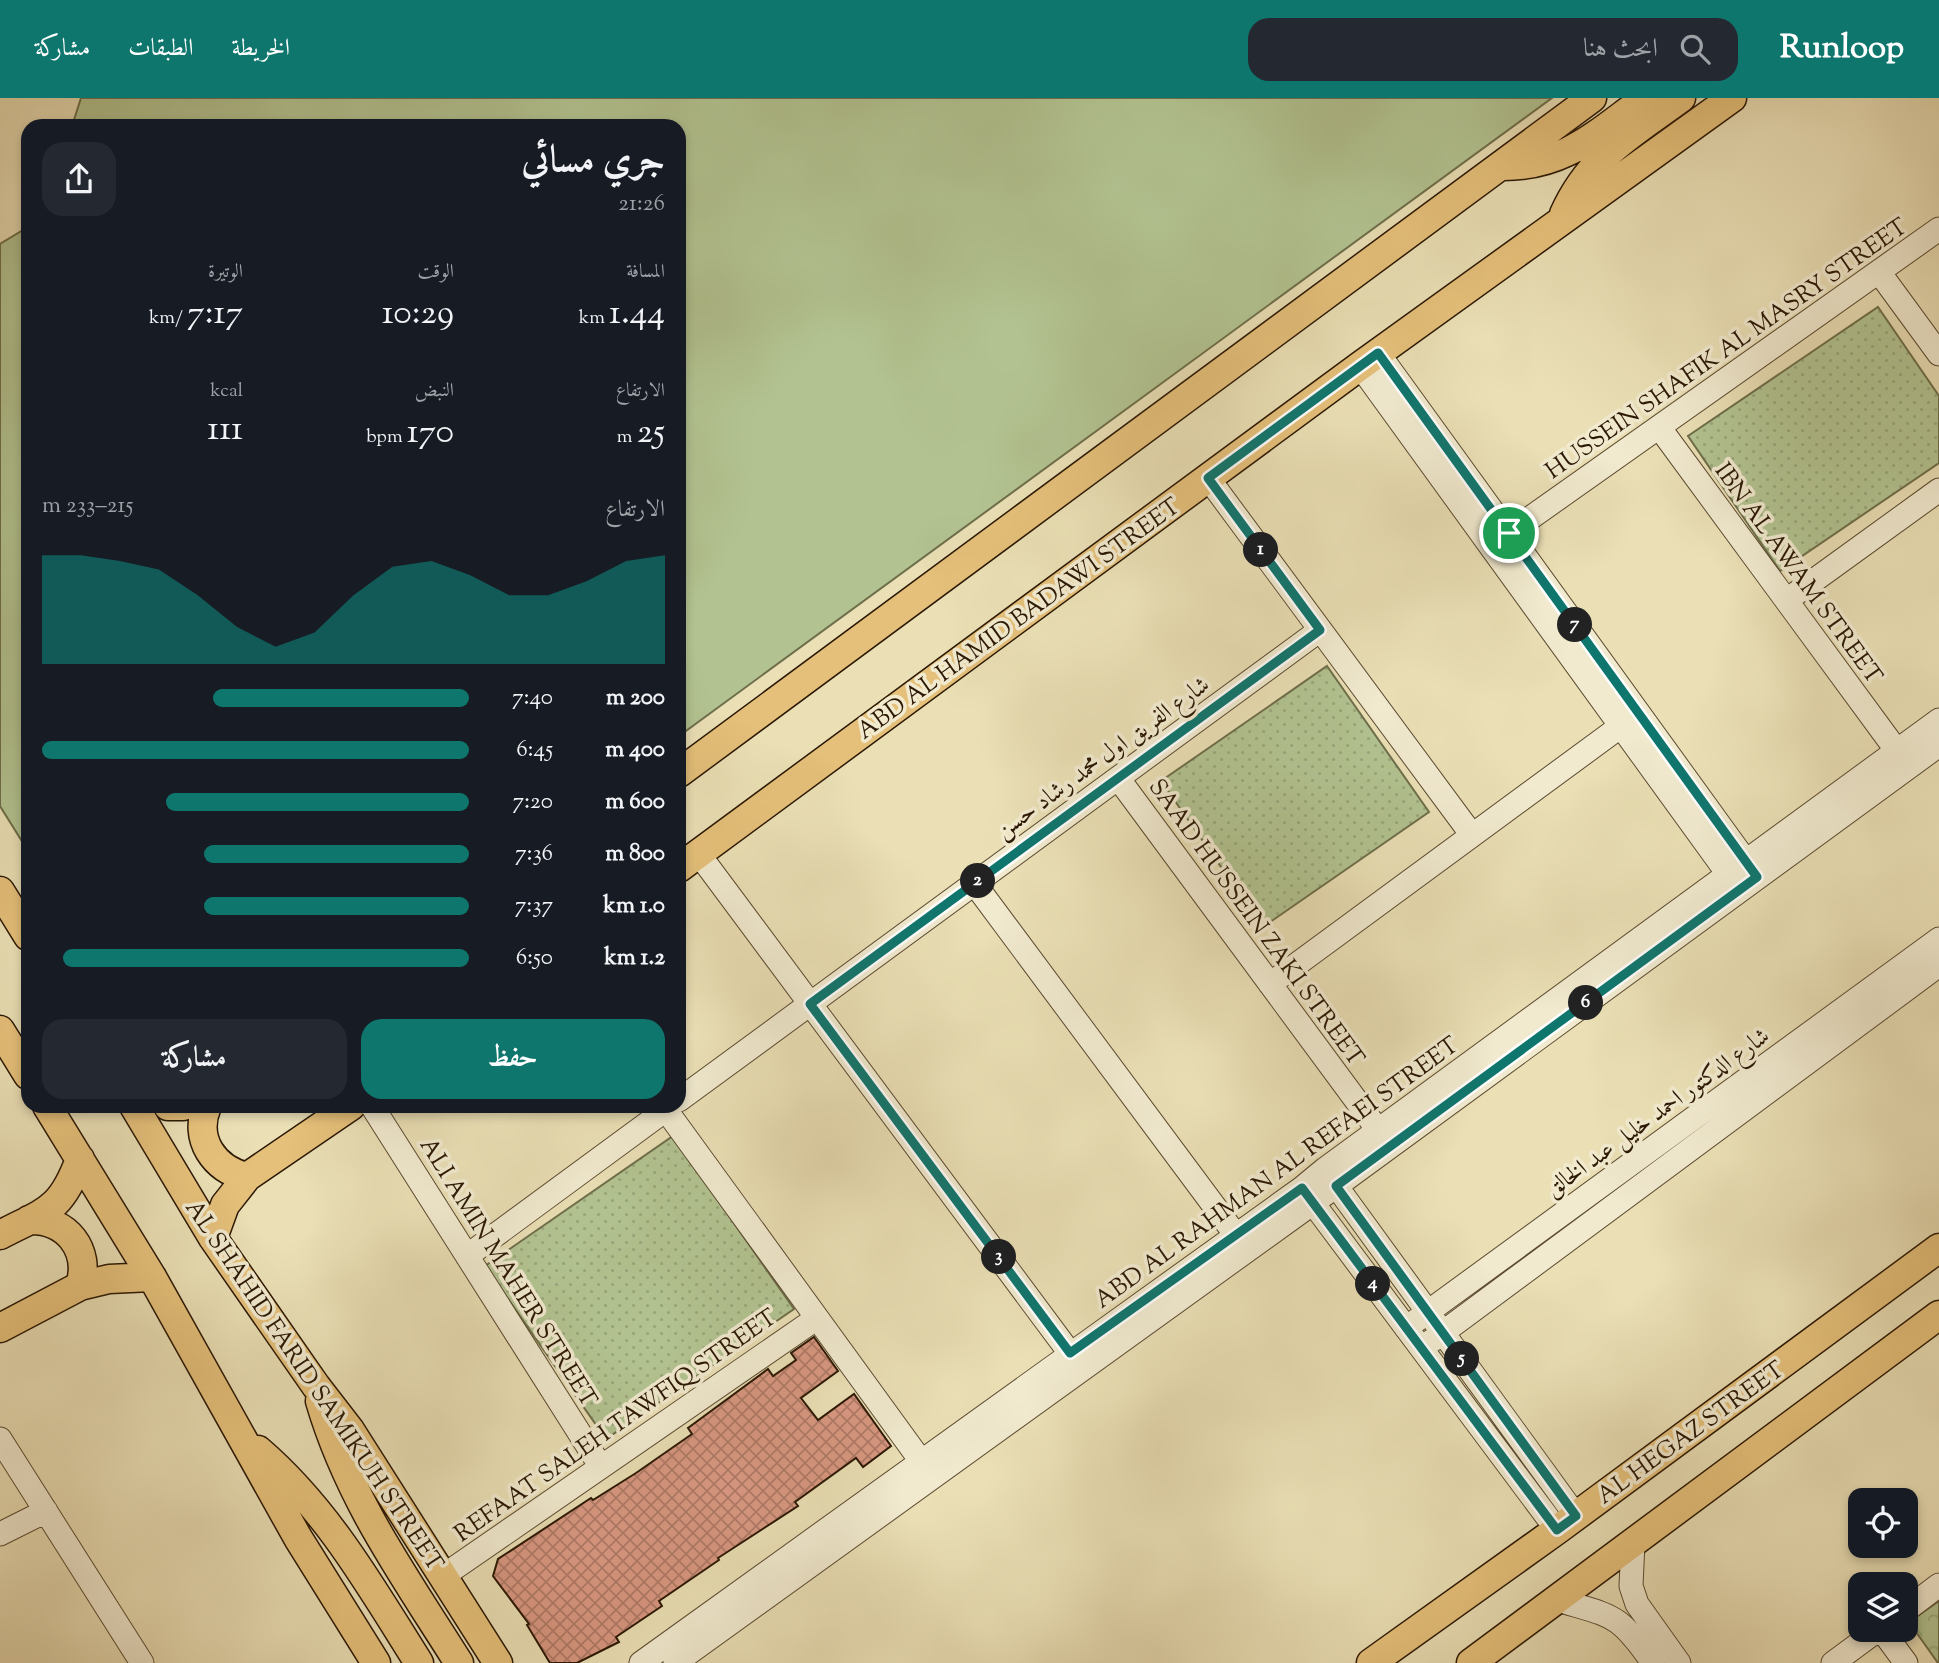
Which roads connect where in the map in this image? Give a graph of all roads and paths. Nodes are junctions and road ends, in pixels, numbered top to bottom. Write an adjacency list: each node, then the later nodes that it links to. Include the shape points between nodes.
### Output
1 (1592, 98): 5 (main road)
2 (1646, 98): 5 (main road, via 1559,156)
3 (1681, 98): 6 (main road, via 1608,150 1582,181)
4 (1732, 98): 6 (main road, ABD AL HAMID BADAWI STREET)
5 (1500, 166): 21 (main road)
6 (1562, 220): 10 (main road, ABD AL HAMID BADAWI STREET)
7 (1939, 229): 8 (street, HUSSEIN SHAFIK AL MASRY STREET)
8 (1879, 272): 9 (street); 11 (street, HUSSEIN SHAFIK AL MASRY STREET)
9 (1939, 354)
10 (1369, 359): 12 (main road, ABD AL HAMID BADAWI STREET); 14 (street); 18 (street)
11 (1659, 427): 14 (street, HUSSEIN SHAFIK AL MASRY STREET); 15 (street, IBN AL AWAM STREET)
12 (1208, 478): 16 (street); 24 (main road, ABD AL HAMID BADAWI STREET)
13 (1939, 490): 15 (street)
14 (1509, 533): 25 (street)
15 (1787, 600): 20 (street, IBN AL AWAM STREET)
16 (1320, 630): 22 (street, شارع الفريق اول محمد رشاد حسن); 23 (street)
17 (1939, 720): 20 (street, ABD AL RAHMAN AL REFAEI STREET)
18 (1621, 726): 23 (street); 25 (street)
19 (1939, 745): 25 (street, ABD AL RAHMAN AL REFAEI STREET)
20 (1897, 751): 25 (street, ABD AL RAHMAN AL REFAEI STREET)
21 (686, 768)
22 (1118, 778): 26 (street, شارع الفريق اول محمد رشاد حسن); 30 (street, SAAD HUSSEIN ZAKI STREET)
23 (1472, 835): 30 (street)
24 (689, 861): 31 (street)
25 (1743, 876): 42 (street, ABD AL RAHMAN AL REFAEI STREET); 45 (street, ABD AL RAHMAN AL REFAEI STREET)
26 (974, 884): 31 (street, شارع الفريق اول محمد رشاد حسن); 48 (street)
27 (0, 891): 28 (main road)
28 (21, 925)
29 (1936, 954): 55 (street, شارع الدكتور احمد خليل عبد الخالق); 60 (street, شارع الدكتور احمد خليل عبد الخالق)
30 (1270, 984): 42 (street, SAAD HUSSEIN ZAKI STREET)
31 (810, 1004): 34 (street, شارع الفريق اول محمد رشاد حسن); 62 (street)
32 (0, 1030): 33 (main road)
33 (21, 1064)
34 (686, 1095)
35 (51, 1113): 43 (main road)
36 (138, 1113): 50 (main road, AL SHAHID FARID SAMIKUH STREET)
37 (205, 1113): 44 (main road, via 202,1129 207,1149 220,1165)
38 (341, 1113): 44 (main road)
39 (376, 1113): 52 (street, ALI AMIN MAHER STREET)
40 (661, 1113): 52 (street, شارع الفريق اول محمد رشاد حسن)
41 (677, 1113): 57 (street)
42 (1378, 1130): 45 (street, ABD AL RAHMAN AL REFAEI STREET)
43 (80, 1159): 47 (main road, via 64,1195); 53 (main road)
44 (247, 1177): 50 (main road, via 225,1205)
45 (1330, 1178): 46 (street, ABD AL RAHMAN AL REFAEI STREET); 55 (street)
46 (1307, 1196): 48 (street, ABD AL RAHMAN AL REFAEI STREET); 59 (street); 62 (street, ABD AL RAHMAN AL REFAEI STREET)
47 (29, 1220): 49 (main road); 54 (main road, via 47,1221 71,1235 83,1259)
48 (1235, 1234): 62 (street, ABD AL RAHMAN AL REFAEI STREET)
49 (0, 1235)
50 (213, 1238): 63 (main road, AL SHAHID FARID SAMIKUH STREET)
51 (1939, 1248): 69 (main road, AL HEGAZ STREET)
52 (467, 1256): 67 (street, ALI AMIN MAHER STREET)
53 (152, 1277): 54 (main road); 64 (main road)
54 (80, 1286): 58 (main road)
55 (1428, 1312): 59 (street, شارع الدكتور احمد خليل عبد الخالق); 60 (street)
56 (1939, 1315): 71 (main road)
57 (817, 1318): 66 (street); 67 (street, REFAAT SALEH TAWFIQ STREET)
58 (0, 1328)
59 (1406, 1328): 61 (street)
60 (1443, 1333): 61 (street, شارع الدكتور احمد خليل عبد الخالق); 69 (street)
61 (1422, 1349): 69 (street)
62 (1076, 1361): 66 (street, ABD AL RAHMAN AL REFAEI STREET); 84 (street, ABD AL RAHMAN AL REFAEI STREET)
63 (316, 1386): 72 (main road, AL SHAHID FARID SAMIKUH STREET, via 350,1430); 81 (main road, via 346,1476)
64 (240, 1434): 79 (main road); 80 (main road, via 276,1465 338,1536)
65 (0, 1439): 68 (street)
66 (921, 1461): 83 (street, ABD AL RAHMAN AL REFAEI STREET)
67 (601, 1467): 72 (street, REFAAT SALEH TAWFIQ STREET)
68 (46, 1511): 70 (street); 78 (street)
69 (1566, 1523): 85 (main road, AL HEGAZ STREET)
70 (0, 1534)
71 (1633, 1544): 74 (main road); 88 (street, via 1631,1586 1637,1604)
72 (443, 1576): 82 (main road, AL SHAHID FARID SAMIKUH STREET)
73 (1939, 1585): 75 (street)
74 (1555, 1599): 86 (main road); 87 (street, via 1617,1619)
75 (1918, 1601)
76 (1862, 1642): 89 (street)
77 (1890, 1642): 90 (street)
78 (142, 1663)
79 (376, 1663)
80 (419, 1663)
81 (459, 1663)
82 (498, 1663)
83 (642, 1663)
84 (675, 1663)
85 (1371, 1663)
86 (1471, 1663)
87 (1653, 1663)
88 (1679, 1663)
89 (1833, 1663)
90 (1906, 1663)

